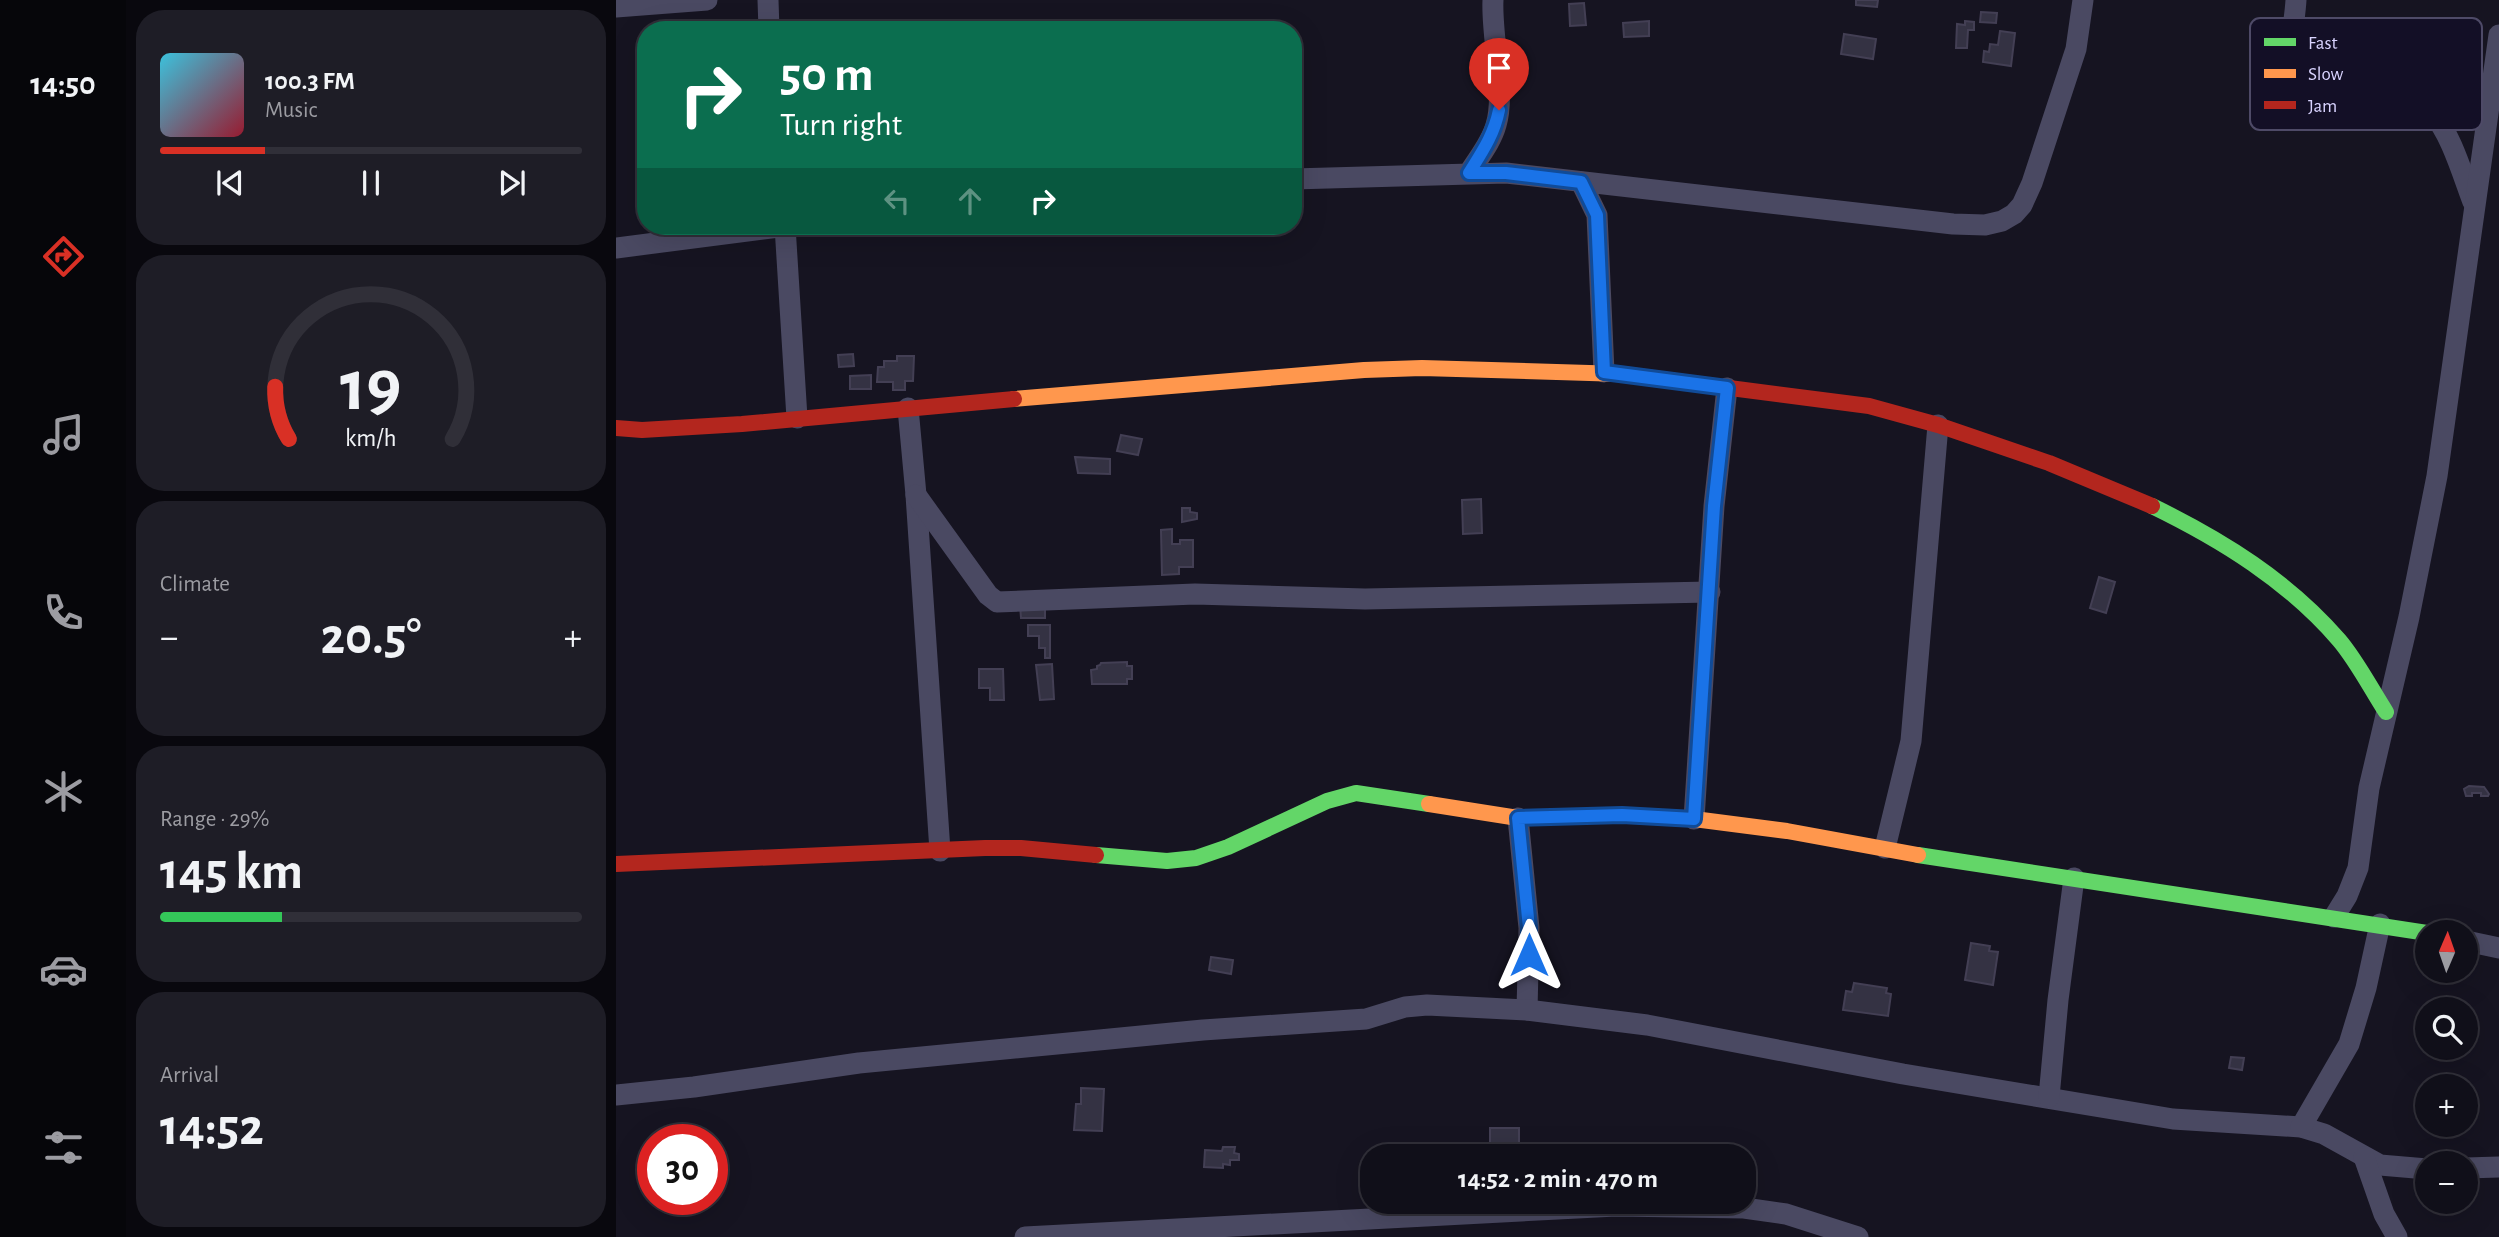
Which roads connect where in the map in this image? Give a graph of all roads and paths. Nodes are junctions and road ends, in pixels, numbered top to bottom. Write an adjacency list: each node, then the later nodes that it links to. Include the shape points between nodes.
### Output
1 (707, 0): 6 (street)
2 (768, 0): 8 (street)
3 (1493, 0): 11 (street, via 1499,110 1489,141)
4 (2083, 0): 13 (street, via 2076,50 2032,183 2022,205 2002,221 1953,225)
5 (2296, 0): 7 (street)
6 (616, 7)
7 (2294, 18)
8 (769, 21)
9 (2499, 35): 14 (street)
10 (2442, 130): 14 (street)
11 (1469, 173): 12 (street); 13 (street)
12 (1302, 179)
13 (1581, 182): 18 (street, via 1597,215)
14 (2474, 205): 26 (street, via 2437,476)
15 (716, 235): 17 (street)
16 (787, 235): 21 (street)
17 (616, 248)
18 (1604, 372): 19 (street); 20 (street, via 1364,370)
19 (1727, 388): 22 (street, via 1869,407); 25 (street)
20 (908, 408): 21 (street); 24 (street)
21 (797, 418): 23 (street)
22 (1938, 425): 26 (street, via 2120,491 2191,525 2256,565 2300,599 2341,642); 29 (street, via 1911,741)
23 (616, 428)
24 (916, 495): 25 (street, via 997,602 1195,594 1365,599); 30 (street)
25 (1710, 592): 28 (street)
26 (2386, 712): 33 (street, via 2358,868)
27 (1518, 818): 28 (street, via 1622,815); 30 (street, via 1356,793 1327,800 1196,858 1167,861 1021,848); 38 (street, via 1529,928)
28 (1694, 819): 29 (street)
29 (1885, 848): 32 (street)
30 (940, 851): 31 (street)
31 (616, 864)
32 (2074, 878): 33 (street); 40 (street)
33 (2334, 917): 34 (street)
34 (2380, 924): 35 (street); 41 (street, via 2349,1044)
35 (2415, 931)
36 (2478, 944): 37 (street)
37 (2499, 948)
38 (1527, 1010): 39 (street, via 1417,1005 1366,1019 859,1063); 40 (street, via 1647,1025)
39 (616, 1095)
40 (2049, 1097): 41 (street, via 2184,1120)
41 (2301, 1126): 42 (street)
42 (2364, 1157): 44 (street, via 2380,1165); 48 (street, via 2380,1205)
43 (2499, 1167): 45 (street)
44 (2415, 1168)
45 (2478, 1168)
46 (1025, 1237): 47 (street, via 1616,1206 1744,1208 1786,1214)
47 (1858, 1237)
48 (2397, 1237)

